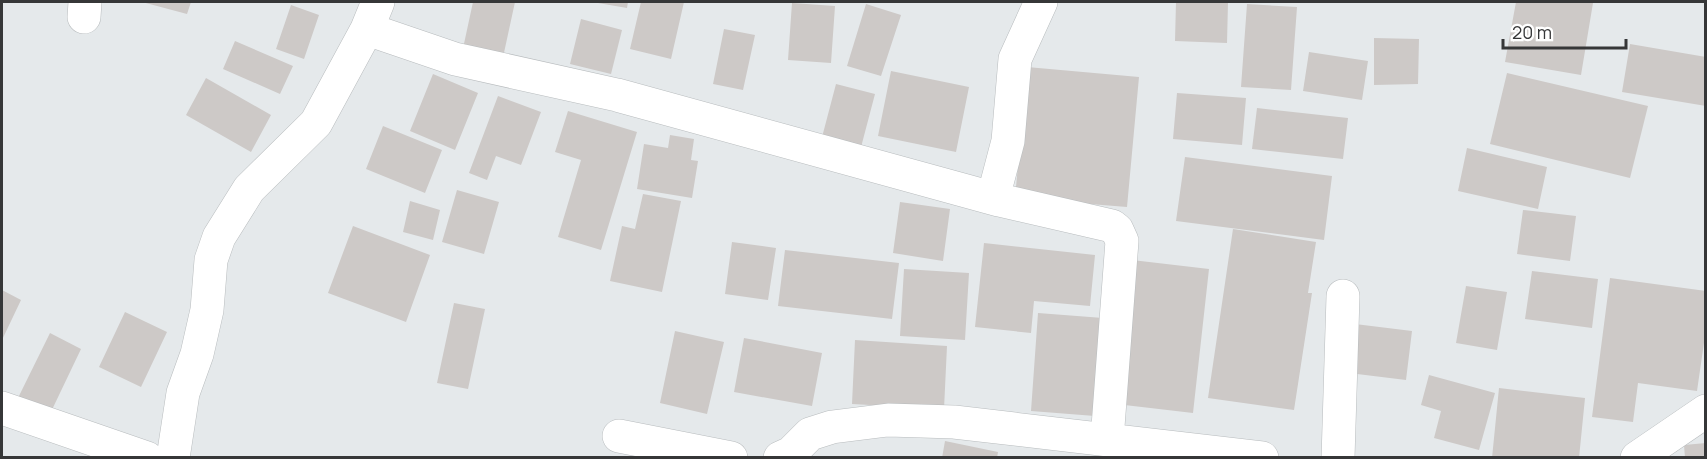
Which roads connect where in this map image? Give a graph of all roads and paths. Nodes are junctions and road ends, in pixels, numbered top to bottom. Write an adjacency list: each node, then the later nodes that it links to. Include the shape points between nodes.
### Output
1 (1041, 2): 3 (street, via 1015,59 1008,141)
2 (373, 15): 3 (street, via 388,34 455,59 617,95); 10 (street, via 316,123 249,189 219,237 210,260 207,310 183,393)
3 (993, 198): 8 (street, via 1106,224 1117,230 1122,241)
4 (1343, 296): 14 (street)
5 (2, 408): 9 (street)
6 (1706, 411): 15 (street)
7 (619, 436): 11 (street)
8 (1107, 440): 12 (street, via 954,422 888,420 831,427 810,434); 13 (street)
9 (147, 458)
10 (173, 458)
11 (731, 458)
12 (780, 458)
13 (1262, 458)
14 (1338, 458)
15 (1637, 458)

